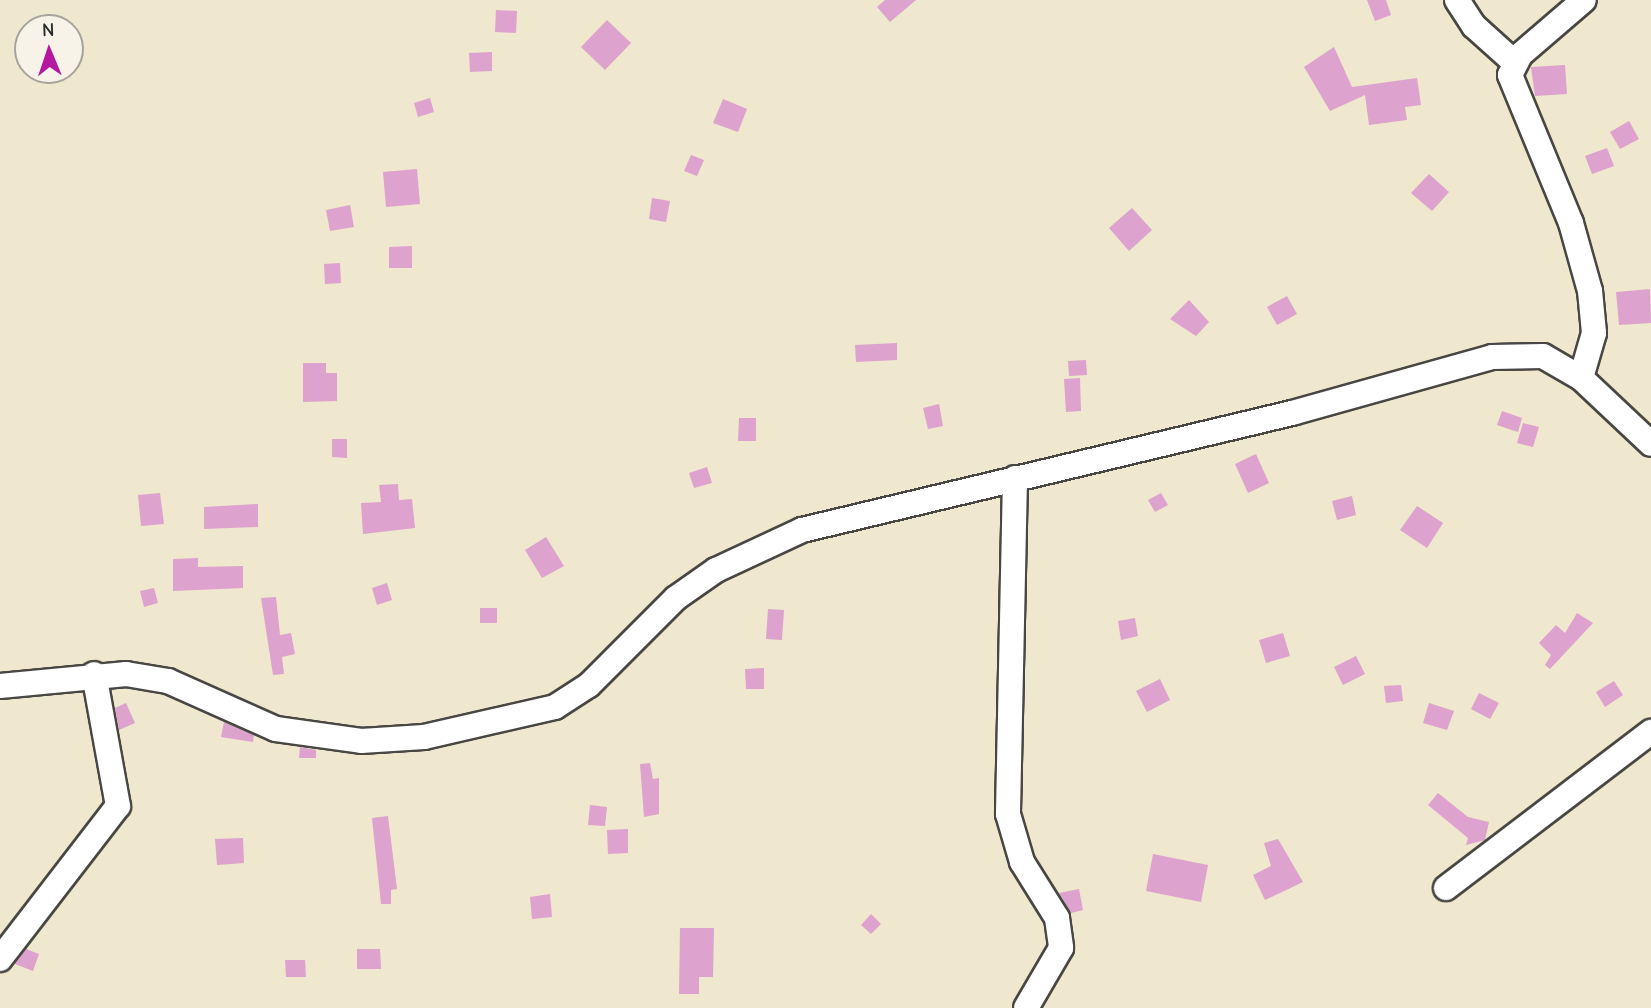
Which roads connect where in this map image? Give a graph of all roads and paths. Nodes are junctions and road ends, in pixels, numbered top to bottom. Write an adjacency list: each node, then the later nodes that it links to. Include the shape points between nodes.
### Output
1 (1457, 0): 3 (street, via 1474,26)
2 (1584, 0): 3 (street)
3 (1514, 62): 4 (street, via 1513,92 1571,223 1590,291 1594,333)
4 (1581, 378): 5 (street); 6 (street, via 1543,356 1492,357)
5 (1651, 444)
6 (1015, 478): 7 (street, via 802,530 716,570 676,598 589,685 555,707 521,717 425,737 361,741 276,729 167,681); 12 (street, via 1009,814 1022,862 1057,918 1061,948)
7 (94, 674): 8 (street); 11 (street, via 118,806)
8 (0, 686)
9 (1651, 732): 10 (street)
10 (1446, 888)
11 (0, 959)
12 (1026, 1008)

